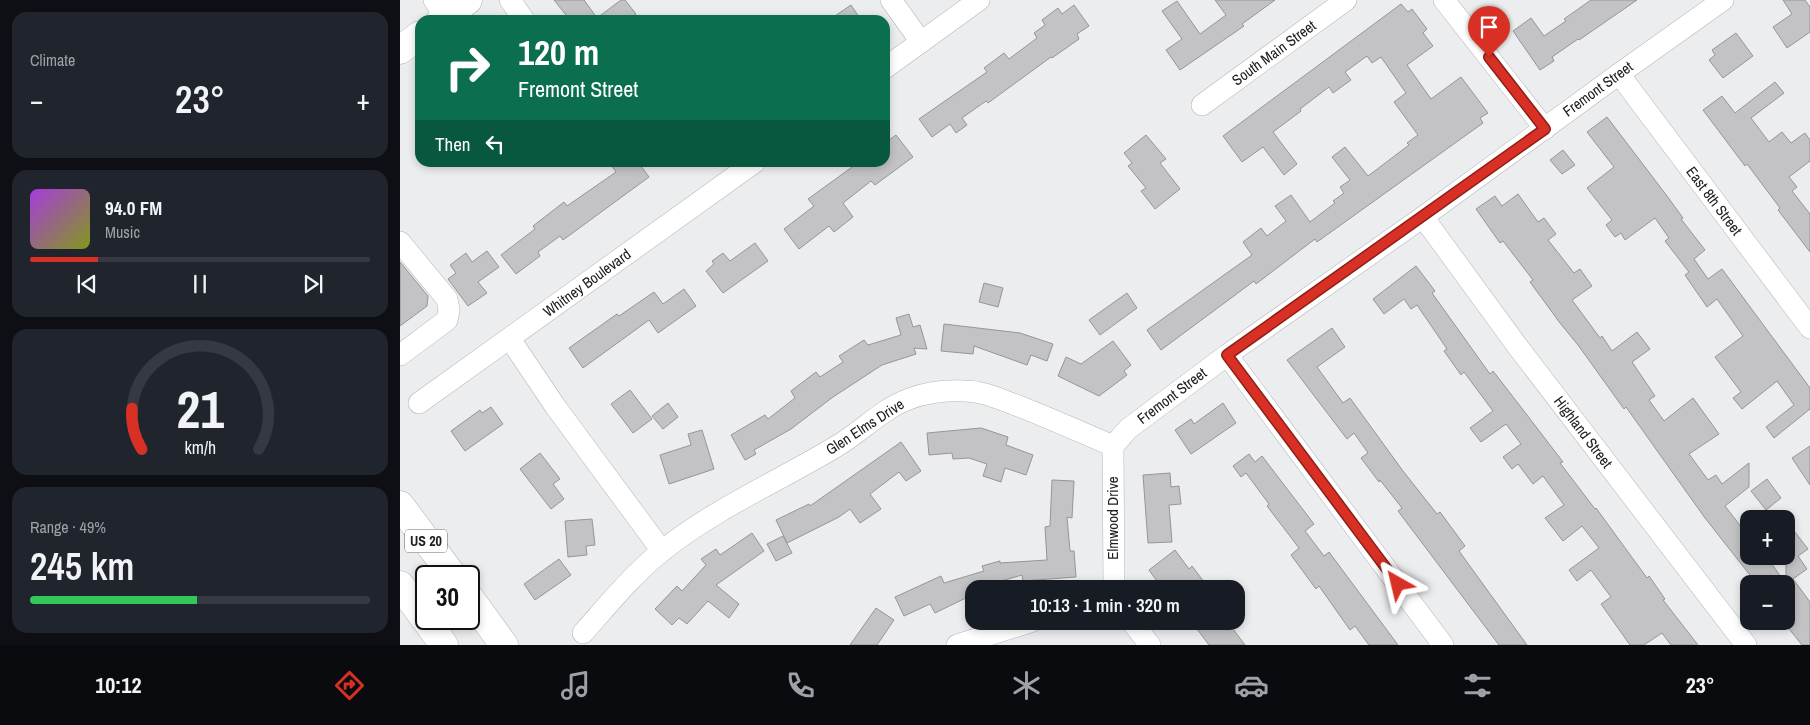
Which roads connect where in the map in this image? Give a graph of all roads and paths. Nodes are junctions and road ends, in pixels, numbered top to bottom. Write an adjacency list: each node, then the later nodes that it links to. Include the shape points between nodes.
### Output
1 (468, 0): 8 (main road)
2 (510, 0): 9 (street)
3 (891, 0): 11 (street)
4 (979, 0): 11 (street)
5 (1346, 0): 15 (street, South Main Street)
6 (1444, 0): 16 (street)
7 (1723, 0): 14 (street, Fremont Street)
8 (442, 14)
9 (520, 15)
10 (415, 39): 12 (main road)
11 (921, 42): 13 (street)
12 (400, 50)
13 (890, 64)
14 (1619, 74): 16 (street, Fremont Street); 20 (street, East 8th Street)
15 (1202, 106)
16 (1545, 129): 18 (street, Fremont Street)
17 (748, 167): 21 (street, Whitney Boulevard)
18 (1423, 217): 23 (street, Fremont Street); 40 (street, Highland Street)
19 (400, 242): 22 (street, via 447,299 449,310 447,320)
20 (1810, 328)
21 (510, 339): 24 (street, Whitney Boulevard); 27 (street)
22 (400, 355)
23 (1227, 355): 25 (street, Fremont Street, via 1128,429); 39 (street)
24 (419, 403)
25 (1113, 446): 27 (street, Glen Elms Drive, via 986,394 967,391 928,393 889,409 838,446 709,518); 29 (street, Elmwood Drive)
26 (400, 506): 28 (main road, US 20)
27 (662, 551): 34 (street, Glen Elms Drive)
28 (445, 565)
29 (1114, 580)
30 (400, 585): 35 (main road)
31 (480, 613): 36 (main road)
32 (1004, 630): 37 (street)
33 (1138, 630): 38 (street)
34 (583, 633)
35 (444, 645)
36 (504, 645)
37 (957, 645)
38 (1150, 645)
39 (1444, 645)
40 (1746, 645)

